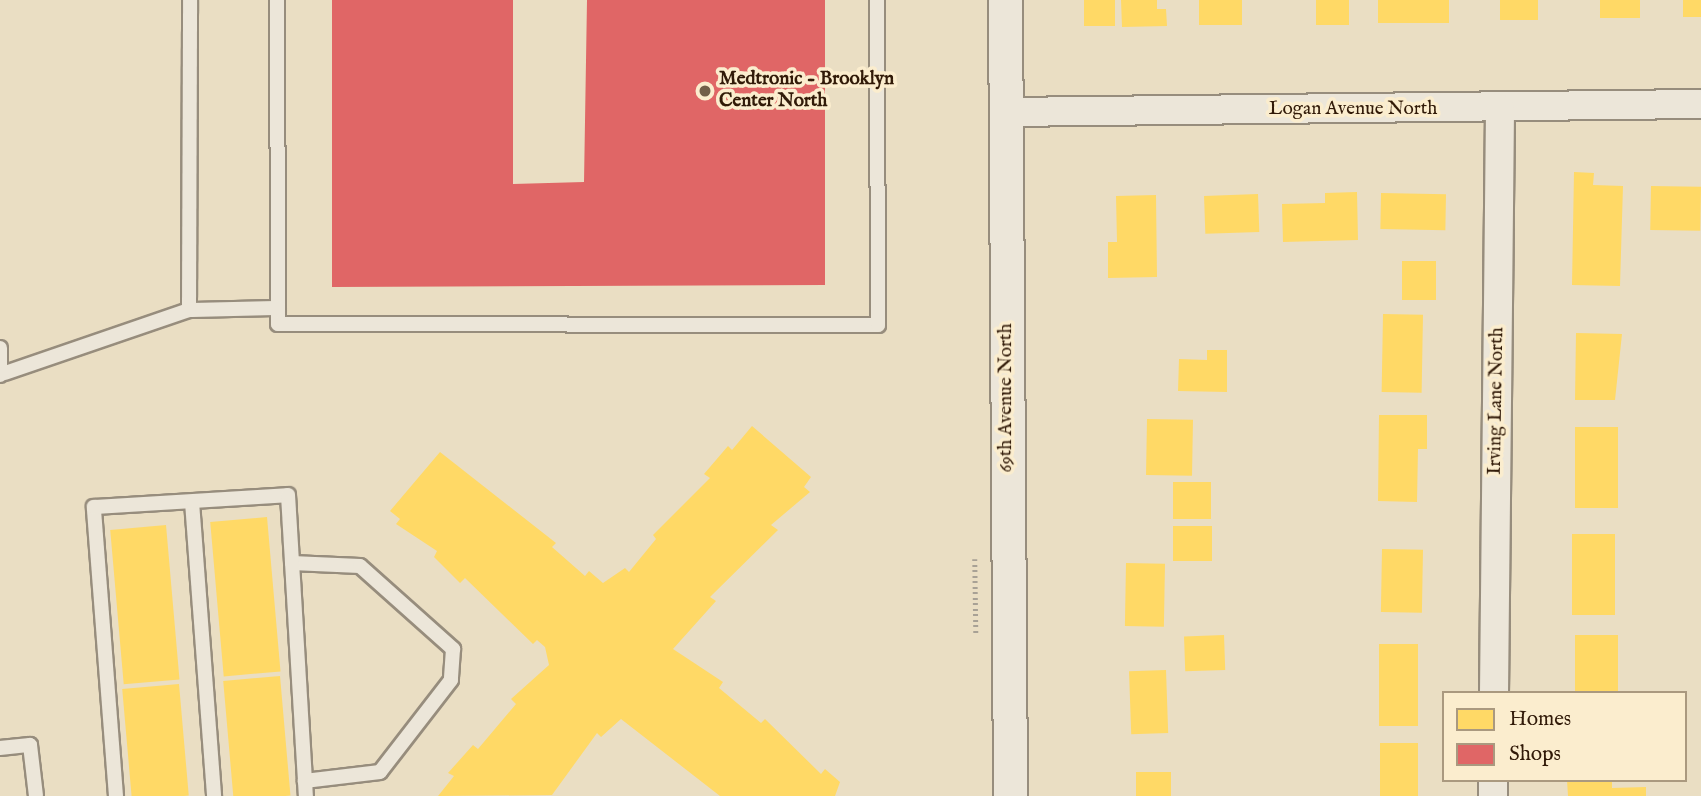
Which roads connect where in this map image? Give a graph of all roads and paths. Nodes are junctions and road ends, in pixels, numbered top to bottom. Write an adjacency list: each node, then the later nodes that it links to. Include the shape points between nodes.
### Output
1 (190, 0): 9 (lane)
2 (277, 0): 8 (lane)
3 (877, 0): 8 (lane, via 878,325 278,324)
4 (1005, 0): 7 (street, 69th Avenue North)
5 (1701, 104): 6 (street, Logan Avenue North)
6 (1500, 109): 7 (street, Logan Avenue North); 14 (street, Irving Lane North)
7 (1005, 113): 20 (street, 69th Avenue North)
8 (278, 308): 9 (lane)
9 (189, 310): 11 (lane)
10 (0, 348): 11 (lane)
11 (2, 374)
12 (192, 502): 13 (lane, via 288,495); 18 (lane, via 94,507); 19 (lane)
13 (292, 563): 16 (lane); 16 (lane, via 360,566 453,649 451,680 380,772)
14 (1494, 691)
15 (0, 748): 17 (lane, via 30,745)
16 (306, 789)
17 (36, 796)
18 (116, 796)
19 (214, 796)
20 (1010, 796)

